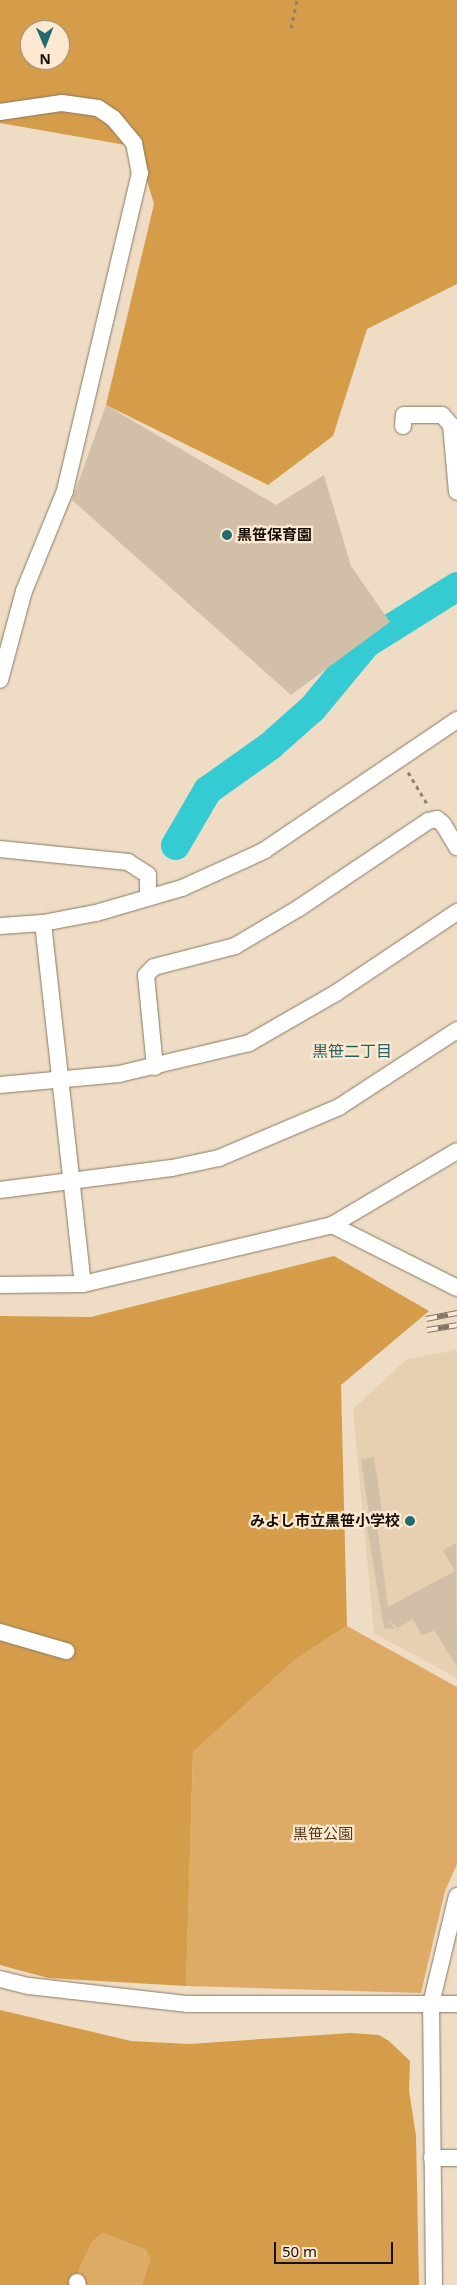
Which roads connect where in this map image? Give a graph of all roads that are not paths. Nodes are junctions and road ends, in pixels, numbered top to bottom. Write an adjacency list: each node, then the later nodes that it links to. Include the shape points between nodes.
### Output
1 (0, 112): 4 (street, via 62,103 98,108 113,118 134,143 140,173 65,491 24,591)
2 (403, 426): 3 (street, via 404,415 442,415 451,425)
3 (457, 492)
4 (0, 680)
5 (457, 720): 8 (street, via 265,850 182,888)
6 (457, 847): 13 (street, via 437,820 428,821 299,908 235,946 154,967 146,975)
7 (0, 849): 8 (street, via 128,862 148,875)
8 (148, 897): 10 (street)
9 (457, 912): 13 (street, via 336,993 249,1042)
10 (43, 924): 11 (street); 14 (street)
11 (0, 926)
12 (457, 1030): 17 (street, via 339,1107 219,1158)
13 (155, 1067): 14 (street)
14 (59, 1078): 15 (street); 17 (street)
15 (0, 1085)
16 (454, 1156): 19 (street)
17 (69, 1182): 18 (street); 20 (street)
18 (0, 1190)
19 (332, 1225): 20 (street); 22 (street)
20 (82, 1284): 21 (street)
21 (0, 1285)
22 (457, 1288)
23 (0, 1632): 24 (street)
24 (66, 1651)
25 (457, 1896): 27 (street)
26 (0, 1979): 27 (street, via 188,2004)
27 (431, 2004): 28 (street); 29 (street)
28 (457, 2004)
29 (432, 2158): 30 (street); 31 (street)
30 (457, 2158)
31 (434, 2285)

